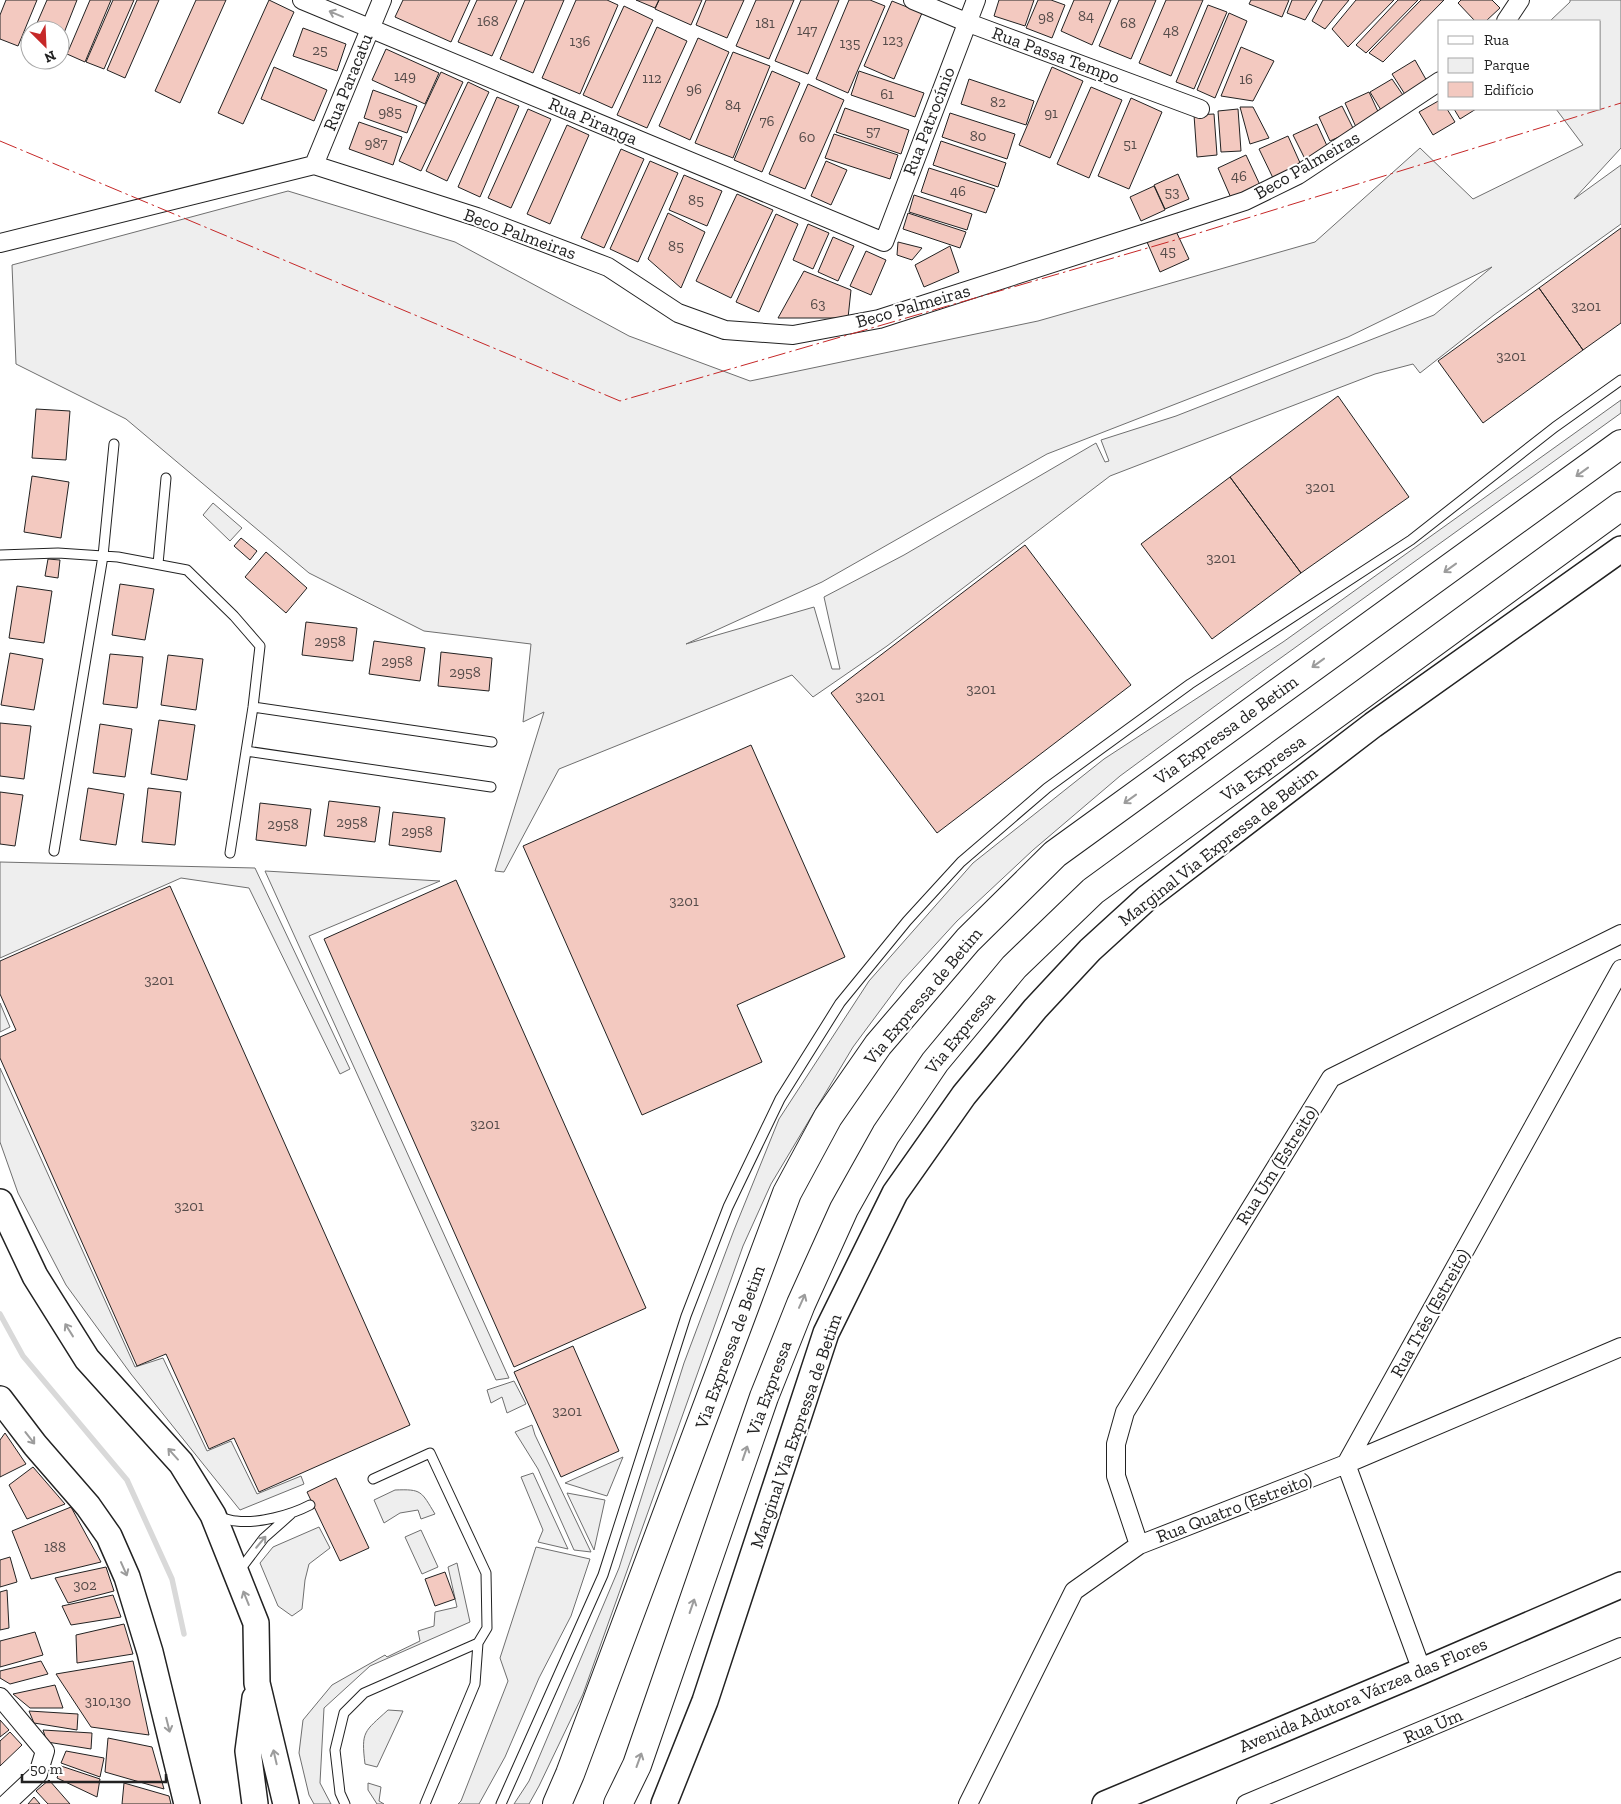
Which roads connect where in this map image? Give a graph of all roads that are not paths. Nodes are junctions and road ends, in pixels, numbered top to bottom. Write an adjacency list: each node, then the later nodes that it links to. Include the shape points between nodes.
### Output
1 (302, 0): 8 (street, Rua Piranga, one-way to 1)
2 (382, 0): 8 (street, Rua Paracatu)
3 (913, 0): 7 (street, Rua Passa Tempo)
4 (976, 0): 7 (street, Rua Patrocínio)
5 (1520, 0): 6 (street)
6 (1507, 20)
7 (966, 22): 10 (street, Rua Passa Tempo); 12 (street, Rua Patrocínio)
8 (370, 28): 11 (street, Rua Paracatu); 12 (street, Rua Piranga)
9 (1438, 82): 11 (street, Beco Palmeiras, via 1298,174 1244,201 879,319 793,335 725,330 678,313 608,267 477,217)
10 (1200, 109)
11 (314, 165): 13 (street)
12 (884, 242)
13 (0, 243)
14 (1621, 380): 53 (lane, via 1555,427 1411,540 1190,684 1047,788 961,862 840,1003 780,1099 728,1206 686,1316 603,1575)
15 (114, 444): 21 (lane)
16 (1621, 444): 54 (highway, Via Expressa de Betim, one-way to 54, via 1055,854 968,940 878,1045 828,1117 787,1193 577,1756)
17 (166, 478): 22 (lane)
18 (1621, 506): 55 (highway, Via Expressa, one-way to 18, via 637,1766 764,1397 800,1304 848,1201 886,1134 935,1062 1014,967 1093,891)
19 (1621, 549): 56 (street, Marginal Via Expressa de Betim, via 1373,725 1147,898 1090,950 1047,996 964,1095 895,1193 826,1333 705,1701)
20 (0, 555): 21 (lane, via 58,553)
21 (103, 556): 22 (lane); 27 (lane)
22 (158, 564): 23 (lane, via 187,570 260,646)
23 (253, 707): 24 (lane); 25 (lane)
24 (492, 742)
25 (246, 751): 26 (lane); 28 (lane)
26 (492, 787)
27 (54, 851)
28 (230, 853)
29 (1621, 934): 39 (street, Rua Um (Estreito), via 1330,1078 1126,1412 1116,1444 1116,1476)
30 (1621, 969): 34 (street, Rua Três (Estreito))
31 (0, 1202): 38 (street, one-way to 31, via 181,1463 87,1359 35,1276)
32 (1621, 1347): 34 (street, Rua Quatro (Estreito))
33 (0, 1399): 48 (street, one-way to 48, via 109,1536 127,1577 150,1652)
34 (1346, 1464): 39 (street, Rua Quatro (Estreito)); 44 (street)
35 (373, 1479): 42 (lane, via 430,1453 486,1573 487,1628)
36 (310, 1505): 37 (lane)
37 (291, 1514): 38 (lane, via 236,1522); 40 (lane, one-way to 37, via 264,1538)
38 (213, 1515): 40 (street)
39 (1139, 1545): 57 (street, Rua Quatro (Estreito), via 1074,1591)
40 (236, 1574): 45 (street, one-way to 40, via 256,1623)
41 (1621, 1585): 44 (street, Avenida Adutora Várzea das Flores)
42 (478, 1643): 51 (lane, via 364,1693 344,1713 335,1750 340,1793); 52 (lane, via 475,1684)
43 (1621, 1647): 59 (street, Rua Um)
44 (1422, 1671): 58 (street, Avenida Adutora Várzea das Flores)
45 (257, 1683): 49 (street, via 248,1751); 50 (street, one-way to 45)
46 (0, 1696): 47 (street, via 45,1751 38,1774)
47 (6, 1804)
48 (187, 1804)
49 (255, 1804)
50 (286, 1804)
51 (345, 1804)
52 (425, 1804)
53 (501, 1804)
54 (556, 1804)
55 (618, 1804)
56 (664, 1804)
57 (968, 1804)
58 (1105, 1804)
59 (1246, 1804)

